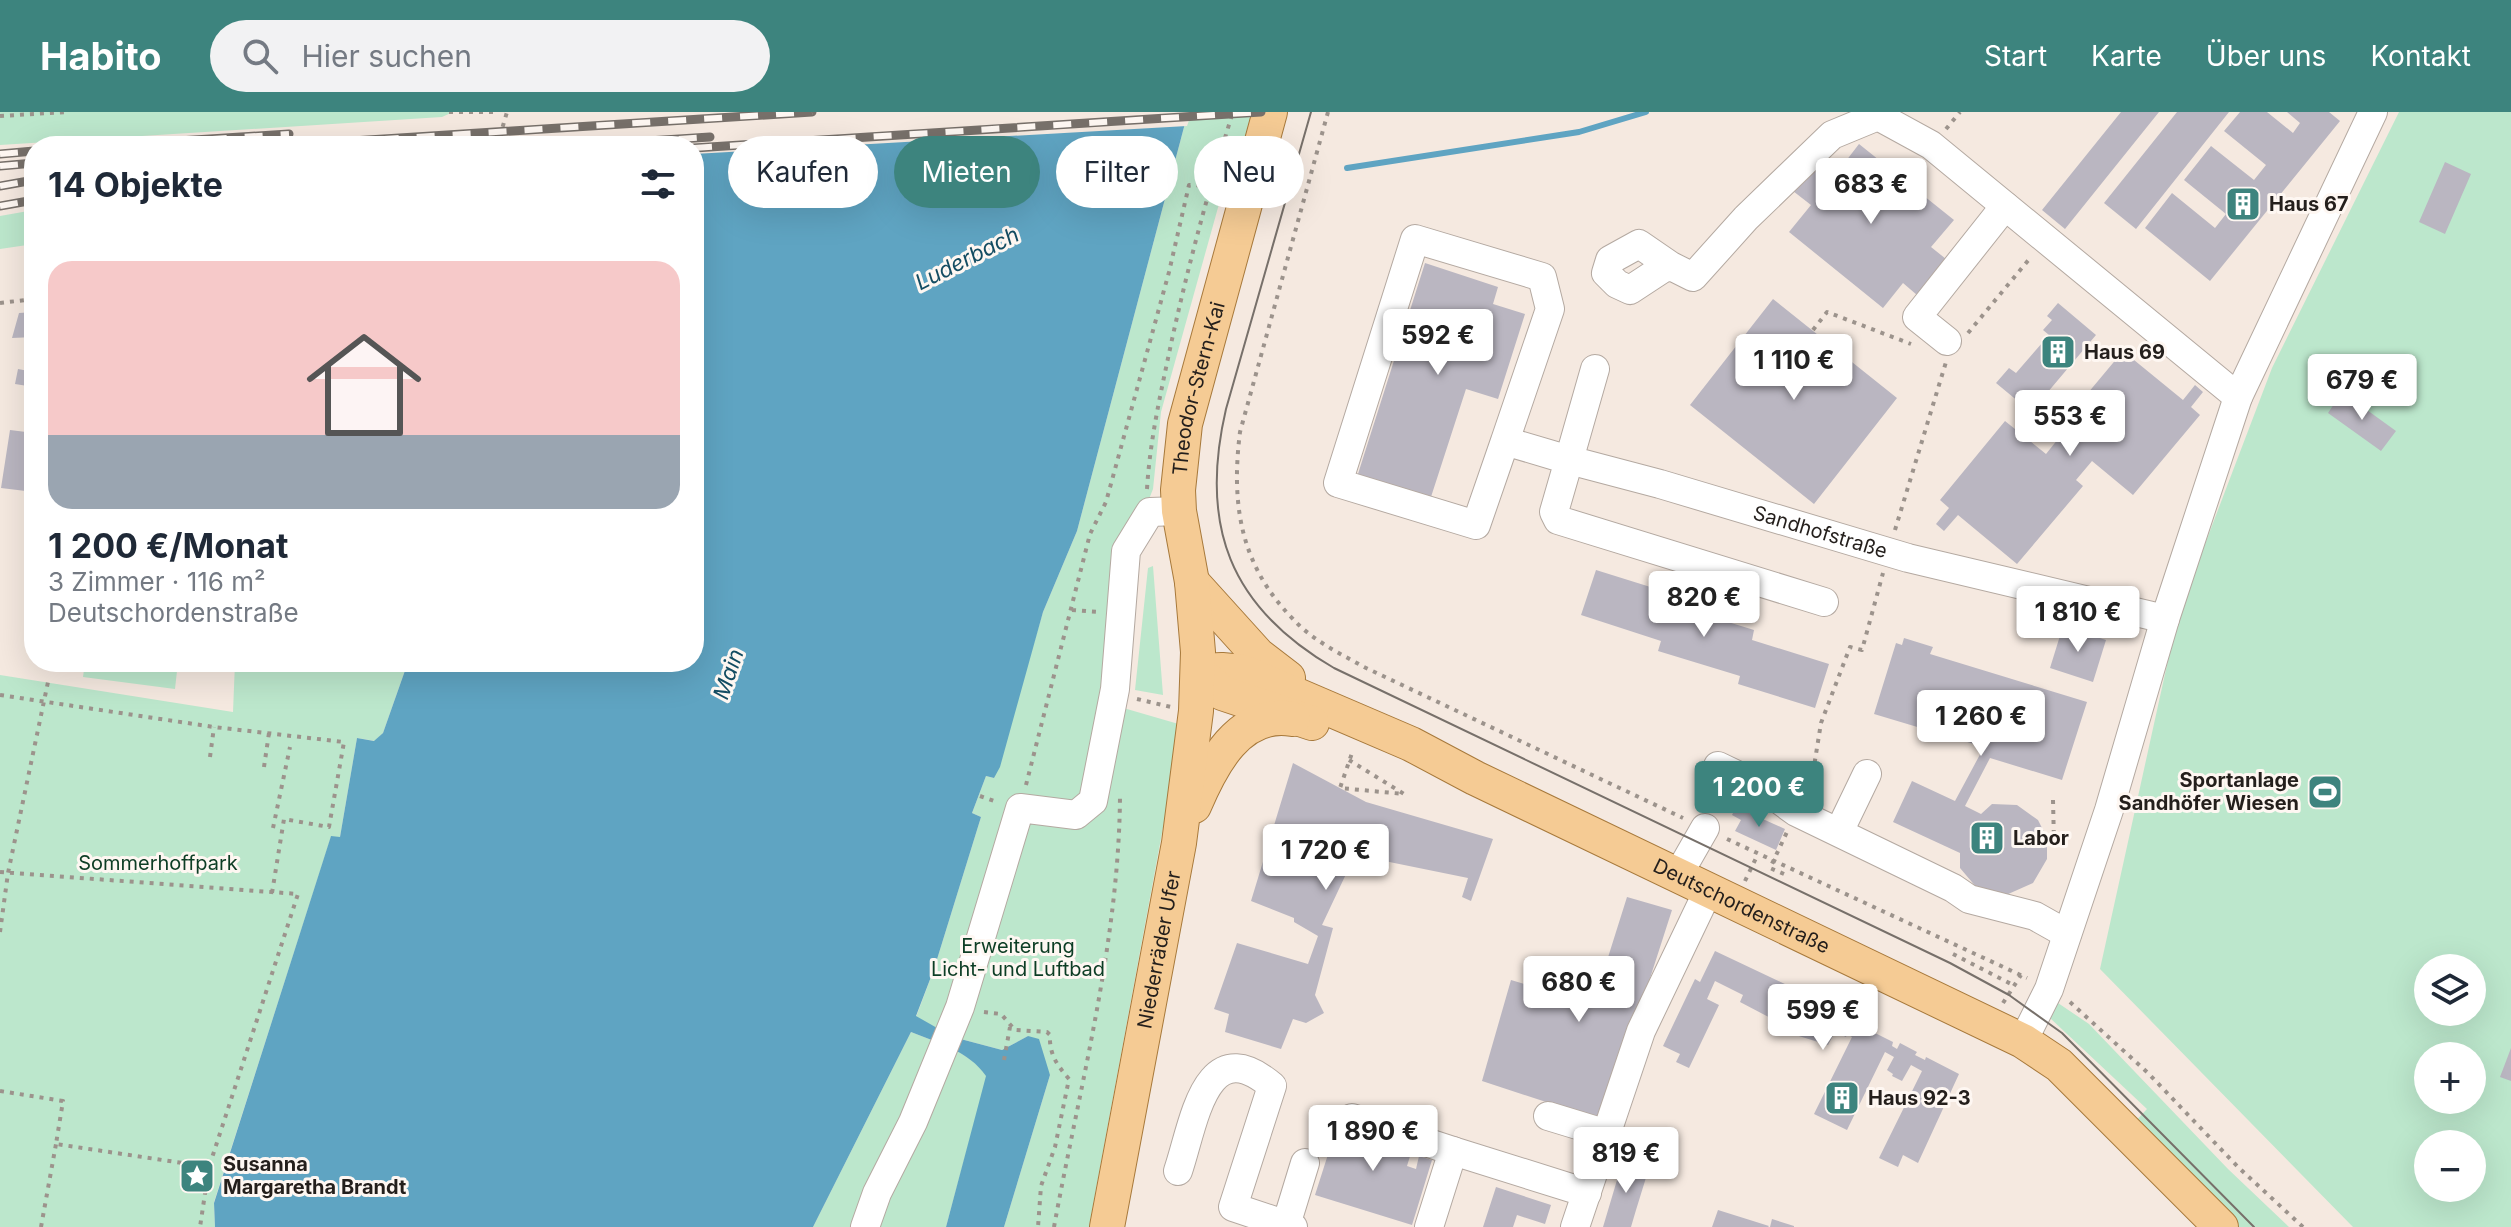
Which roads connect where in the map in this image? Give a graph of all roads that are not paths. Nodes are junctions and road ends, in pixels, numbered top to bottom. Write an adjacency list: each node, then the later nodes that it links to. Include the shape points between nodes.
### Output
1 (1270, 112): 10 (main road, Theodor-Stern-Kai)
2 (2373, 112): 7 (street)
3 (2005, 206): 4 (street, via 1931,145 1878,116 1832,135 1693,277); 5 (street, via 1917,317); 7 (street)
4 (1671, 266)
5 (1946, 346)
6 (1595, 369): 9 (street)
7 (2238, 397): 13 (street)
8 (1505, 441): 8 (street, via 1550,309 1542,277 1415,239 1338,483 1476,525); 9 (street, Sandhofstraße)
9 (1569, 460): 12 (street, via 1554,512 1558,520); 13 (street, Sandhofstraße, via 1889,553)
10 (1165, 511): 11 (main road, Theodor-Stern-Kai); 33 (street, via 1126,551 1115,689 1093,801 1076,815 1020,808 956,1016)
11 (1192, 582): 14 (main road, Theodor-Stern-Kai); 15 (main road)
12 (1824, 602)
13 (2165, 619): 22 (street)
14 (1198, 671): 15 (main road, Deutschordenstraße, via 1222,693); 20 (main road, Niederräder Ufer)
15 (1321, 715): 20 (main road, via 1261,722 1223,749); 21 (main road, Deutschordenstraße, via 1401,756 1475,778)
16 (1718, 766): 19 (street)
17 (1867, 774): 19 (street)
18 (1705, 828): 21 (street)
19 (1839, 832): 22 (street, via 1969,899 2035,916)
20 (1179, 843): 34 (main road, Niederräder Ufer)
21 (1693, 883): 23 (main road, Deutschordenstraße); 26 (street)
22 (2067, 934): 23 (street, via 2049,989)
23 (2023, 1041): 31 (main road, Deutschordenstraße, via 2059,1065)
24 (1548, 1116): 26 (street)
25 (1352, 1118): 27 (street)
26 (1607, 1134): 30 (street)
27 (1453, 1151): 30 (street); 35 (street)
28 (1305, 1163): 32 (street)
29 (1178, 1171): 32 (street, via 1206,1088 1219,1070 1232,1066 1262,1078 1272,1086 1233,1207)
30 (1587, 1193): 36 (street)
31 (2216, 1225)
32 (1289, 1226)
33 (865, 1227)
34 (1107, 1227)
35 (1429, 1227)
36 (1575, 1227)

